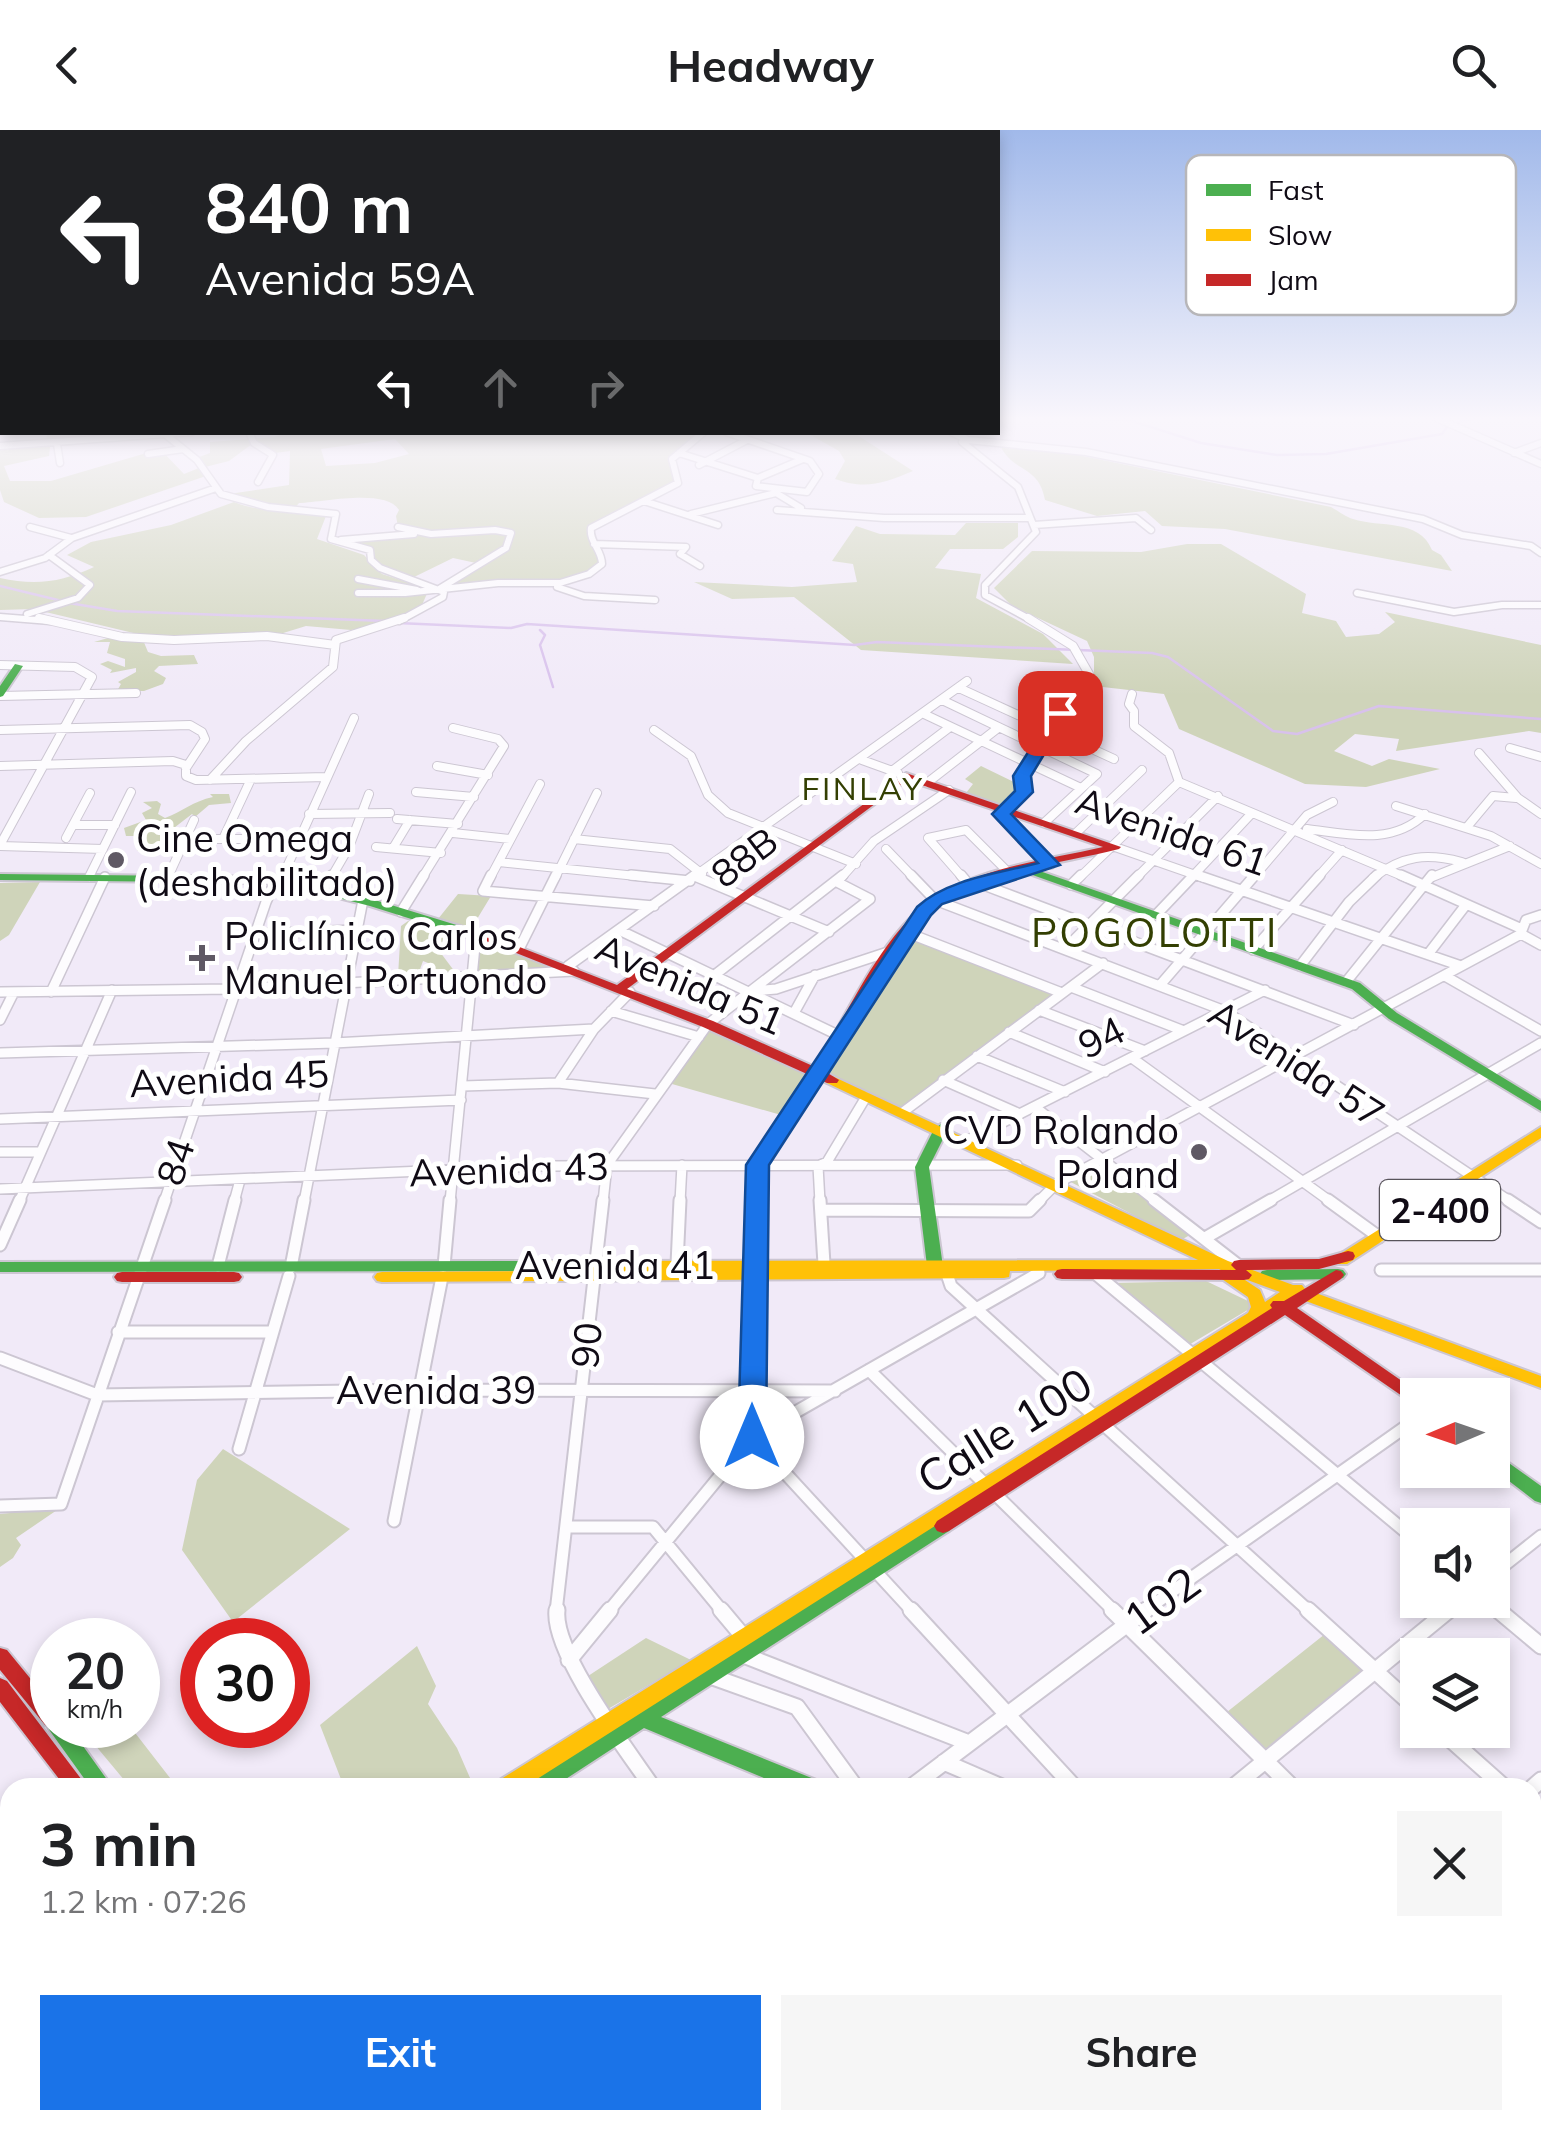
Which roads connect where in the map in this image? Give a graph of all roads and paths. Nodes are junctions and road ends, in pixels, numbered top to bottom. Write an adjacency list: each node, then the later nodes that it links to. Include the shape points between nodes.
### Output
1 (155, 509): 19 (street)
2 (298, 509): 20 (street, via 336,514 329,534)
3 (626, 509): 21 (street, via 591,528)
4 (675, 509): 11 (street)
5 (709, 509): 11 (street)
6 (795, 509): 10 (street)
7 (805, 509): 12 (street, via 884,518)
8 (1025, 509): 12 (street)
9 (1374, 509): 22 (street)
10 (777, 510)
11 (691, 514): 13 (street)
12 (1028, 518): 14 (street)
13 (718, 525)
14 (1034, 525): 17 (street, via 1136,518); 53 (street, via 1030,540 985,585 985,596 1075,649 1089,674)
15 (30, 527): 19 (street)
16 (398, 527): 18 (street)
17 (1151, 530)
18 (423, 533): 20 (street); 28 (street, via 511,533 506,548)
19 (72, 538): 23 (street)
20 (335, 541): 28 (street, via 370,550 380,568)
21 (594, 544): 24 (street, via 686,547 680,554); 27 (street, via 602,564 582,578)
22 (1541, 553)
23 (50, 555): 25 (street); 35 (street, via 90,582 66,602)
24 (700, 566)
25 (0, 572)
26 (358, 579): 31 (street)
27 (552, 585): 28 (street); 32 (street, via 584,596)
28 (442, 590): 31 (street); 33 (street)
29 (1357, 593): 34 (street, via 1454,612)
30 (358, 594): 31 (street)
31 (426, 594): 33 (street)
32 (656, 600)
33 (431, 604): 37 (street)
34 (1541, 605)
35 (16, 616): 36 (street); 37 (street, via 122,637 267,636)
36 (0, 617)
37 (335, 645): 71 (street, via 333,666)
38 (0, 666): 39 (street)
39 (18, 666): 42 (main road); 43 (street, via 90,673)
40 (136, 693): 43 (street)
41 (1132, 694): 72 (street, via 1134,726 1169,753)
42 (0, 695): 43 (street)
43 (84, 695): 50 (street)
44 (942, 700): 45 (street); 49 (street); 53 (street, via 963,684)
45 (924, 714): 47 (street); 59 (street)
46 (354, 718): 69 (street, 84)
47 (950, 727): 54 (street); 68 (street, 88B)
48 (453, 728): 67 (street, via 504,746)
49 (998, 728): 54 (street); 55 (street)
50 (65, 729): 51 (street); 61 (street); 65 (street, via 190,725 205,739)
51 (0, 730)
52 (654, 730): 101 (street, via 691,756 720,807)
53 (1049, 731): 55 (street); 60 (street)
54 (980, 741): 62 (street); 73 (street)
55 (1040, 747): 62 (street); 75 (street, via 1097,774)
56 (1510, 748): 58 (street)
57 (1479, 752): 84 (street)
58 (1541, 757)
59 (862, 760): 68 (street, Avenida 61); 101 (street)
60 (1114, 760)
61 (46, 764): 63 (street); 65 (street, via 173,762); 98 (street)
62 (1029, 764): 75 (street); 87 (street, via 1021,779 1024,792)
63 (0, 766)
64 (437, 766): 67 (street)
65 (186, 768): 71 (street, via 190,778)
66 (1142, 770): 104 (street)
67 (488, 774): 83 (street)
68 (899, 774): 73 (main road, Avenida 61); 114 (main road, 88B)
69 (326, 777): 70 (street); 90 (street, 84)
70 (252, 779): 71 (street); 107 (street)
71 (210, 780)
72 (1180, 782): 82 (street); 115 (street)
73 (926, 783): 76 (main road, Avenida 61)
74 (540, 784): 109 (street)
75 (1080, 788): 95 (street)
76 (949, 790): 87 (main road, Avenida 61); 124 (street, via 874,841)
77 (131, 792): 96 (street)
78 (416, 792): 83 (street)
79 (596, 793): 110 (street)
80 (90, 794): 99 (street)
81 (369, 794): 88 (street)
82 (1218, 796): 89 (street); 121 (street)
83 (474, 797): 103 (street)
84 (1518, 798): 92 (street); 100 (street, via 1493,796)
85 (1333, 802): 102 (street)
86 (1396, 806): 91 (street)
87 (1004, 812): 95 (main road, Avenida 61); 126 (street)
88 (360, 813): 90 (street); 94 (street); 142 (street)
89 (1252, 813): 102 (street); 130 (street)
90 (309, 814): 137 (street, 84)
91 (1425, 814): 100 (street); 102 (street, via 1414,828 1395,834)
92 (1541, 814)
93 (194, 820): 106 (street)
94 (410, 820): 103 (street); 116 (street)
95 (1044, 823): 104 (main road, Avenida 61)
96 (115, 824): 99 (street); 118 (street)
97 (0, 825): 98 (street)
98 (12, 825): 111 (street)
99 (73, 826): 105 (street)
100 (1468, 827): 112 (street)
101 (765, 828): 114 (street); 136 (street)
102 (1296, 828): 119 (street); 143 (street)
103 (455, 829): 109 (street); 120 (street)
104 (1076, 834): 115 (main road, Avenida 61)
105 (66, 838)
106 (184, 839): 107 (street); 135 (street)
107 (223, 839): 108 (street)
108 (246, 839)
109 (510, 839): 122 (street)
110 (574, 839): 127 (street); 136 (street, via 670,849)
111 (0, 846): 118 (street)
112 (1510, 846): 123 (street); 125 (street)
113 (376, 847): 116 (street)
114 (811, 847): 124 (street); 145 (main road, 88B)
115 (1115, 847): 121 (street, Avenida 61); 126 (main road); 140 (street)
116 (393, 848): 120 (street)
117 (886, 848): 147 (street, Avenida 57)
118 (103, 849): 133 (street)
119 (1342, 850): 128 (street); 150 (street)
120 (441, 853): 152 (street)
121 (1154, 860): 130 (street, Avenida 61); 148 (street)
122 (498, 862): 127 (street); 144 (street, via 483,891)
123 (1463, 862): 128 (street, via 1424,852); 141 (street, via 1439,870)
124 (856, 864): 138 (street)
125 (1541, 864)
126 (1051, 865): 129 (main road)
127 (560, 867): 136 (street); 144 (street)
128 (1382, 868): 141 (street); 156 (street)
129 (1031, 871): 131 (main road); 140 (main road)
130 (1198, 874): 143 (street, Avenida 61); 155 (street)
131 (1011, 876): 139 (main road); 139 (street, via 966,830 928,838)
132 (0, 877): 133 (main road, Avenida 51)
133 (88, 877): 134 (main road, Avenida 51)
134 (105, 877): 135 (main road, Avenida 51); 194 (street)
135 (168, 877): 137 (main road, Avenida 51)
136 (697, 877): 145 (street); 149 (street)
137 (280, 880): 142 (main road, Avenida 51); 164 (street, 84)
138 (837, 882): 154 (street); 161 (street, 90, via 870,899)
139 (976, 885): 147 (main road); 157 (street)
140 (1071, 885): 148 (main road)
141 (1424, 885): 151 (street); 166 (street)
142 (324, 889): 146 (main road, Avenida 51)
143 (1244, 890): 150 (street, Avenida 61); 163 (street)
144 (546, 896): 149 (street); 170 (street)
145 (744, 897): 154 (street); 172 (main road, 88B)
146 (363, 900): 152 (main road, Avenida 51); 158 (street)
147 (935, 900): 162 (main road); 169 (street, Avenida 57)
148 (1114, 900): 155 (main road); 157 (street)
149 (656, 906): 159 (street)
150 (1292, 906): 156 (street, Avenida 61); 171 (street)
151 (1465, 906): 160 (street); 173 (street)
152 (401, 912): 165 (main road, Avenida 51)
153 (1541, 914): 160 (street, via 1526,920)
154 (792, 916): 161 (street); 179 (street)
155 (1156, 916): 163 (main road)
156 (1337, 921): 166 (street, Avenida 61); 176 (street)
157 (1090, 924): 169 (street); 174 (street)
158 (354, 930): 164 (street); 184 (street)
159 (618, 930): 172 (street); 178 (street)
160 (1522, 931): 167 (street); 177 (street)
161 (829, 932): 191 (street, 90)
162 (908, 933): 168 (main road); 189 (street)
163 (1205, 933): 171 (main road); 174 (street)
164 (254, 934): 186 (street, 84)
165 (476, 936): 170 (main road, Avenida 51); 180 (street)
166 (1384, 938): 173 (street, Avenida 61); 183 (street)
167 (1541, 944)
168 (897, 948): 181 (street); 208 (main road)
169 (1066, 948): 175 (street, Avenida 57)
170 (519, 949): 178 (main road, Avenida 51)
171 (1254, 950): 176 (main road)
172 (668, 953): 179 (street); 188 (main road, 88B)
173 (1429, 953): 177 (street, Avenida 61)
174 (1183, 958): 185 (street); 190 (street)
175 (1103, 963): 185 (street, Avenida 57); 189 (street)
176 (1300, 966): 183 (main road)
177 (1461, 966): 182 (street)
178 (574, 969): 180 (street); 188 (main road, Avenida 51)
179 (716, 974): 191 (street)
180 (473, 976): 184 (street); 207 (street)
181 (815, 976): 191 (street); 199 (street)
182 (1445, 976): 195 (street); 205 (street)
183 (1346, 982): 195 (main road)
184 (344, 984): 186 (street); 210 (street)
185 (1161, 984): 198 (street, Avenida 57)
186 (234, 988): 187 (street); 211 (street, 84)
187 (112, 990): 194 (street); 212 (street)
188 (625, 990): 197 (street); 203 (main road, Avenida 51)
189 (1067, 990): 196 (street); 204 (street)
190 (1266, 990): 198 (street, 94); 201 (street)
191 (752, 991): 199 (street); 203 (street, 90)
192 (0, 992): 193 (street)
193 (14, 992): 194 (street); 200 (street)
194 (50, 992)
195 (1384, 1008): 201 (street); 220 (main road)
196 (1040, 1010): 206 (street); 213 (street)
197 (611, 1011): 202 (street); 203 (street)
198 (1225, 1011): 204 (street, 94); 217 (street, Avenida 57)
199 (794, 1013): 208 (street)
200 (0, 1020)
201 (1354, 1025): 217 (street)
202 (594, 1029): 207 (street); 222 (street)
203 (703, 1031): 219 (main road, Avenida 51); 225 (street, 90)
204 (1184, 1031): 213 (street, 94)
205 (1541, 1031)
206 (1009, 1032): 215 (street); 218 (street)
207 (469, 1036): 210 (street); 223 (street)
208 (842, 1037): 219 (main road)
209 (1541, 1042): 220 (street)
210 (334, 1044): 211 (street); 229 (street)
211 (214, 1047): 212 (street); 233 (street, 84)
212 (87, 1050): 214 (street); 235 (street)
213 (1145, 1051): 216 (street, 94)
214 (0, 1053)
215 (976, 1056): 221 (street); 224 (street)
216 (1132, 1058): 218 (street, 94); 231 (street)
217 (1291, 1058): 231 (street); 237 (street, Avenida 57)
218 (1104, 1072): 224 (street, 94)
219 (818, 1074): 226 (main road, Avenida 51); 248 (street)
220 (1488, 1074): 228 (main road); 237 (street)
221 (943, 1080): 232 (street); 234 (street)
222 (558, 1083): 223 (street); 225 (street)
223 (463, 1086): 227 (street)
224 (1065, 1092): 230 (street, 94)
225 (655, 1094): 247 (street, 90)
226 (866, 1096): 232 (main road, Avenida 51); 249 (street, via 827,1162)
227 (461, 1100): 229 (street, Avenida 45); 251 (street)
228 (1541, 1106)
229 (324, 1107): 233 (street, Avenida 45); 252 (street)
230 (1035, 1107): 234 (street, 94); 245 (street)
231 (1200, 1107): 245 (street); 254 (street)
232 (902, 1112): 238 (main road, Avenida 51)
233 (192, 1114): 235 (street, Avenida 45); 256 (street, 84)
234 (1020, 1114): 240 (street, 94)
235 (55, 1118): 236 (street, Avenida 45); 243 (street)
236 (0, 1119)
237 (1397, 1127): 254 (street); 255 (street, Avenida 57)
238 (941, 1130): 240 (main road, Avenida 51); 250 (main road)
239 (1541, 1132): 255 (main road, Calle 100 / 2-400)
240 (966, 1142): 244 (main road, Avenida 51)
241 (1541, 1144): 255 (main road, Calle 100 / 2-400)
242 (0, 1152): 243 (street)
243 (40, 1152): 258 (street)
244 (995, 1160): 250 (street, Avenida 43); 257 (main road, Avenida 51)
245 (1103, 1160): 257 (street); 264 (street)
246 (682, 1164): 247 (street, Avenida 43); 248 (street, Avenida 43); 268 (street)
247 (607, 1165): 251 (street, Avenida 43); 274 (street, 90)
248 (758, 1165): 249 (street, Avenida 43); 275 (street)
249 (818, 1166): 250 (street, Avenida 43); 261 (street)
250 (922, 1167): 260 (main road)
251 (454, 1169): 252 (street, Avenida 43); 281 (street)
252 (310, 1176): 253 (street, Avenida 43); 280 (street)
253 (240, 1180): 256 (street, Avenida 43); 271 (street)
254 (1304, 1180): 263 (street); 264 (street)
255 (1476, 1180): 262 (street, Avenida 57); 263 (main road, Calle 100 / 2-400); 284 (main road, Calle 100 / 2-400)
256 (168, 1183): 258 (street, Avenida 43); 279 (street, 84)
257 (1056, 1184): 260 (street, via 1029,1212); 266 (main road, Avenida 51)
258 (24, 1188): 259 (street, Avenida 43); 265 (street)
259 (0, 1189)
260 (926, 1209): 261 (street); 276 (main road)
261 (820, 1210): 269 (street)
262 (1541, 1222)
263 (1379, 1236): 267 (main road, Calle 100 / 2-400)
264 (1205, 1238): 273 (street)
265 (0, 1245)
266 (1182, 1247): 270 (main road, via 1182,1259); 273 (main road, Avenida 51)
267 (1348, 1256): 273 (main road, Avenida 41, via 1319,1264); 285 (main road, Calle 100 / 2-400)
268 (677, 1264): 274 (main road, Avenida 41); 275 (main road, Avenida 41)
269 (824, 1264): 275 (main road, Avenida 41); 276 (main road, Avenida 41)
270 (1168, 1264): 273 (main road, Avenida 41); 276 (main road, Avenida 41)
271 (218, 1266): 279 (main road, Avenida 41); 280 (main road, Avenida 41)
272 (0, 1267): 279 (main road, Avenida 41)
273 (1226, 1268): 286 (main road, Avenida 41); 288 (main road, Avenida 51)
274 (592, 1270): 275 (main road, Avenida 41); 281 (main road, Avenida 41); 302 (street, 90)
275 (755, 1270): 276 (main road, Avenida 41); 303 (street)
276 (939, 1270): 282 (main road, Avenida 41); 292 (street)
277 (1381, 1270): 278 (street)
278 (1541, 1270)
279 (138, 1272): 280 (main road, Avenida 41); 287 (main road, Avenida 41); 294 (street, 84)
280 (290, 1272): 281 (main road, Avenida 41); 295 (street)
281 (443, 1272): 301 (street)
282 (1038, 1273): 283 (main road, Avenida 41); 292 (street)
283 (1096, 1274): 286 (main road, Avenida 41); 297 (street)
284 (1338, 1274): 285 (main road); 289 (main road, Calle 100 / 2-400); 291 (main road, via 1324,1290)
285 (1318, 1275): 288 (main road); 289 (main road, Calle 100 / 2-400)
286 (1195, 1276): 288 (main road)
287 (0, 1277)
288 (1252, 1287): 289 (main road, Avenida 51); 290 (main road); 293 (main road, via 1259,1308)
289 (1300, 1293): 290 (main road, Calle 100); 291 (main road, Avenida 51)
290 (1280, 1306): 293 (main road, Calle 100); 297 (main road, Calle 100); 300 (main road)
291 (1337, 1307): 299 (main road, Avenida 51)
292 (978, 1310): 298 (street); 307 (street)
293 (1254, 1316): 297 (main road, Calle 100)
294 (118, 1332): 295 (street); 306 (street, 84)
295 (272, 1332): 305 (street)
296 (0, 1358): 306 (street)
297 (1197, 1359): 307 (main road, Calle 100); 312 (street)
298 (869, 1370): 304 (street); 313 (street)
299 (1541, 1382)
300 (1400, 1388)
301 (418, 1390): 302 (street, Avenida 39); 305 (street, Avenida 39); 316 (street)
302 (582, 1390): 303 (street, Avenida 39); 317 (street, 90)
303 (752, 1390): 304 (street, Avenida 39); 309 (street)
304 (835, 1391): 309 (street)
305 (256, 1392): 306 (street, Avenida 39); 310 (street)
306 (97, 1395): 315 (street, 84, via 61,1504)
307 (1100, 1419): 313 (main road, Calle 100); 321 (street)
308 (1400, 1430): 312 (street, 102)
309 (752, 1437): 320 (street); 323 (street)
310 (240, 1449)
311 (1510, 1472): 314 (main road)
312 (1336, 1474): 318 (street); 321 (street, 102)
313 (989, 1489): 323 (main road, Calle 100); 326 (street)
314 (1541, 1496)
315 (0, 1506)
316 (394, 1522)
317 (566, 1527): 320 (street, via 653,1527); 332 (street, 90, via 555,1625)
318 (1400, 1527)
319 (1541, 1536): 322 (street)
320 (665, 1539): 327 (street); 332 (street)
321 (1236, 1546): 326 (street, 102); 333 (street)
322 (1510, 1560)
323 (869, 1564): 327 (main road, Calle 100); 330 (main road, Calle 100); 339 (street)
324 (1439, 1618): 333 (street)
325 (1508, 1618): 328 (street)
326 (1126, 1624): 339 (street, 102); 345 (street)
327 (743, 1637): 329 (main road, Calle 100); 330 (street)
328 (1541, 1646)
329 (725, 1649): 330 (street); 338 (main road, Calle 100)
330 (749, 1652): 334 (main road, Calle 100); 342 (street)
331 (0, 1656): 336 (main road)
332 (570, 1660): 341 (street, 90)
333 (1374, 1672): 337 (street); 345 (street)
334 (712, 1676): 340 (main road, Calle 100); 353 (street, via 797,1707)
335 (0, 1687): 347 (main road)
336 (30, 1692)
337 (1400, 1694)
338 (626, 1712): 340 (main road); 341 (main road, Calle 100)
339 (1007, 1716): 342 (street, 102); 356 (street)
340 (644, 1718): 341 (main road, Calle 100); 352 (main road)
341 (612, 1730): 349 (main road, Calle 100); 350 (main road, Calle 100); 351 (street, 90)
342 (969, 1743): 346 (street, 102)
343 (74, 1748): 348 (main road)
344 (1460, 1748): 359 (street)
345 (1266, 1760): 357 (street); 358 (street)
346 (944, 1762): 354 (street, 102); 355 (street)
347 (70, 1778)
348 (96, 1778)
349 (524, 1778)
350 (547, 1778)
351 (646, 1778)
352 (788, 1778)
353 (849, 1778)
354 (923, 1778)
355 (981, 1778)
356 (1066, 1778)
357 (1244, 1778)
358 (1283, 1778)
359 (1493, 1778)

